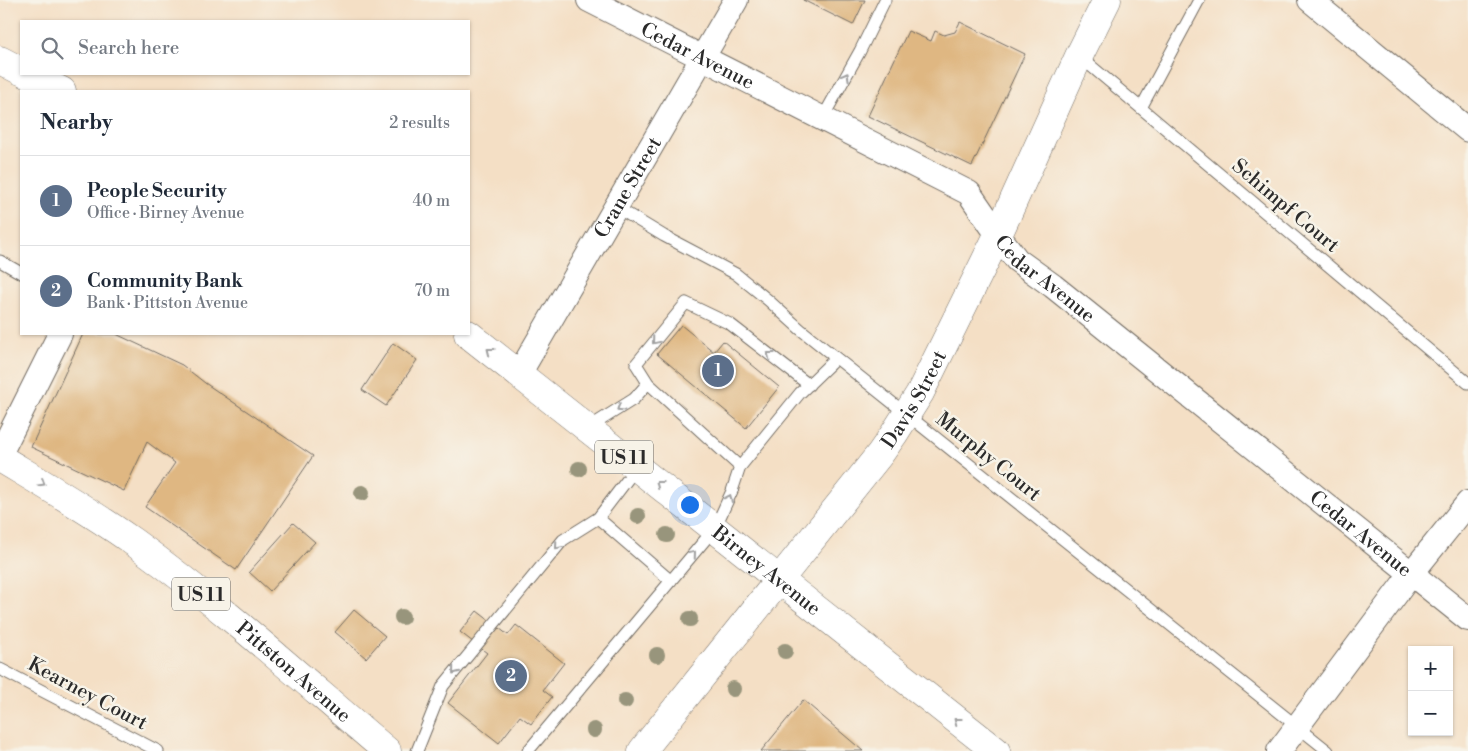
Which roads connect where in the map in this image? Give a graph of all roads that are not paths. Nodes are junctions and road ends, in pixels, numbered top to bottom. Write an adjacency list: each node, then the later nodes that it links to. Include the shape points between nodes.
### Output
1 (589, 0): 8 (street, Cedar Avenue)
2 (736, 0): 8 (street, Crane Street)
3 (885, 0): 14 (lane, one-way to 3)
4 (1107, 0): 7 (main road, Davis Street)
5 (1199, 0): 13 (lane)
6 (1310, 0): 15 (street)
7 (1079, 56): 13 (lane, Schimpf Court); 17 (main road, Davis Street)
8 (703, 58): 14 (street, Cedar Avenue); 16 (street, Crane Street)
9 (0, 60): 10 (main road)
10 (20, 70)
11 (29, 75): 12 (main road)
12 (60, 90)
13 (1141, 108): 24 (lane, Schimpf Court)
14 (822, 119): 17 (street, Cedar Avenue, via 969,193)
15 (1468, 130)
16 (616, 208): 22 (lane, Murphy Court, via 736,274); 23 (street, Crane Street)
17 (998, 235): 27 (main road, Davis Street); 36 (street, Cedar Avenue, via 1017,260)
18 (0, 261): 19 (lane)
19 (20, 272)
20 (60, 335): 29 (street)
21 (469, 335): 23 (main road, Birney Avenue / US 11, one-way to 21)
22 (836, 358): 26 (lane); 27 (lane, Murphy Court)
23 (520, 374): 28 (main road, Birney Avenue / US 11)
24 (1468, 383)
25 (648, 384): 26 (lane, one-way to 25, via 730,324 686,303 636,364); 28 (lane, one-way to 28, via 634,399); 32 (lane)
26 (809, 384): 32 (lane)
27 (907, 414): 37 (main road, Davis Street, via 880,454); 41 (lane, Murphy Court)
28 (588, 428): 31 (main road, Birney Avenue / US 11)
29 (0, 454)
30 (0, 458): 42 (main road, Pittston Avenue / US 11, one-way to 42, via 78,505 182,579)
31 (637, 467): 34 (lane); 35 (main road, Birney Avenue / US 11, one-way to 31)
32 (740, 467): 35 (lane, one-way to 32)
33 (1468, 503): 36 (street)
34 (598, 518): 38 (lane); 44 (lane, one-way to 44, via 563,540 443,686)
35 (715, 528): 37 (main road, Birney Avenue / US 11); 38 (lane, one-way to 35)
36 (1411, 574): 39 (street, Cedar Avenue); 41 (street)
37 (779, 579): 46 (main road, Davis Street); 47 (main road, Birney Avenue / US 11, one-way to 37)
38 (671, 580): 45 (lane)
39 (1468, 619)
40 (0, 669): 43 (lane, Kearney Court)
41 (1297, 728): 48 (street); 49 (lane, Murphy Court)
42 (375, 747)
43 (158, 751)
44 (417, 751)
45 (528, 751)
46 (642, 751)
47 (996, 751)
48 (1279, 751)
49 (1328, 751)

